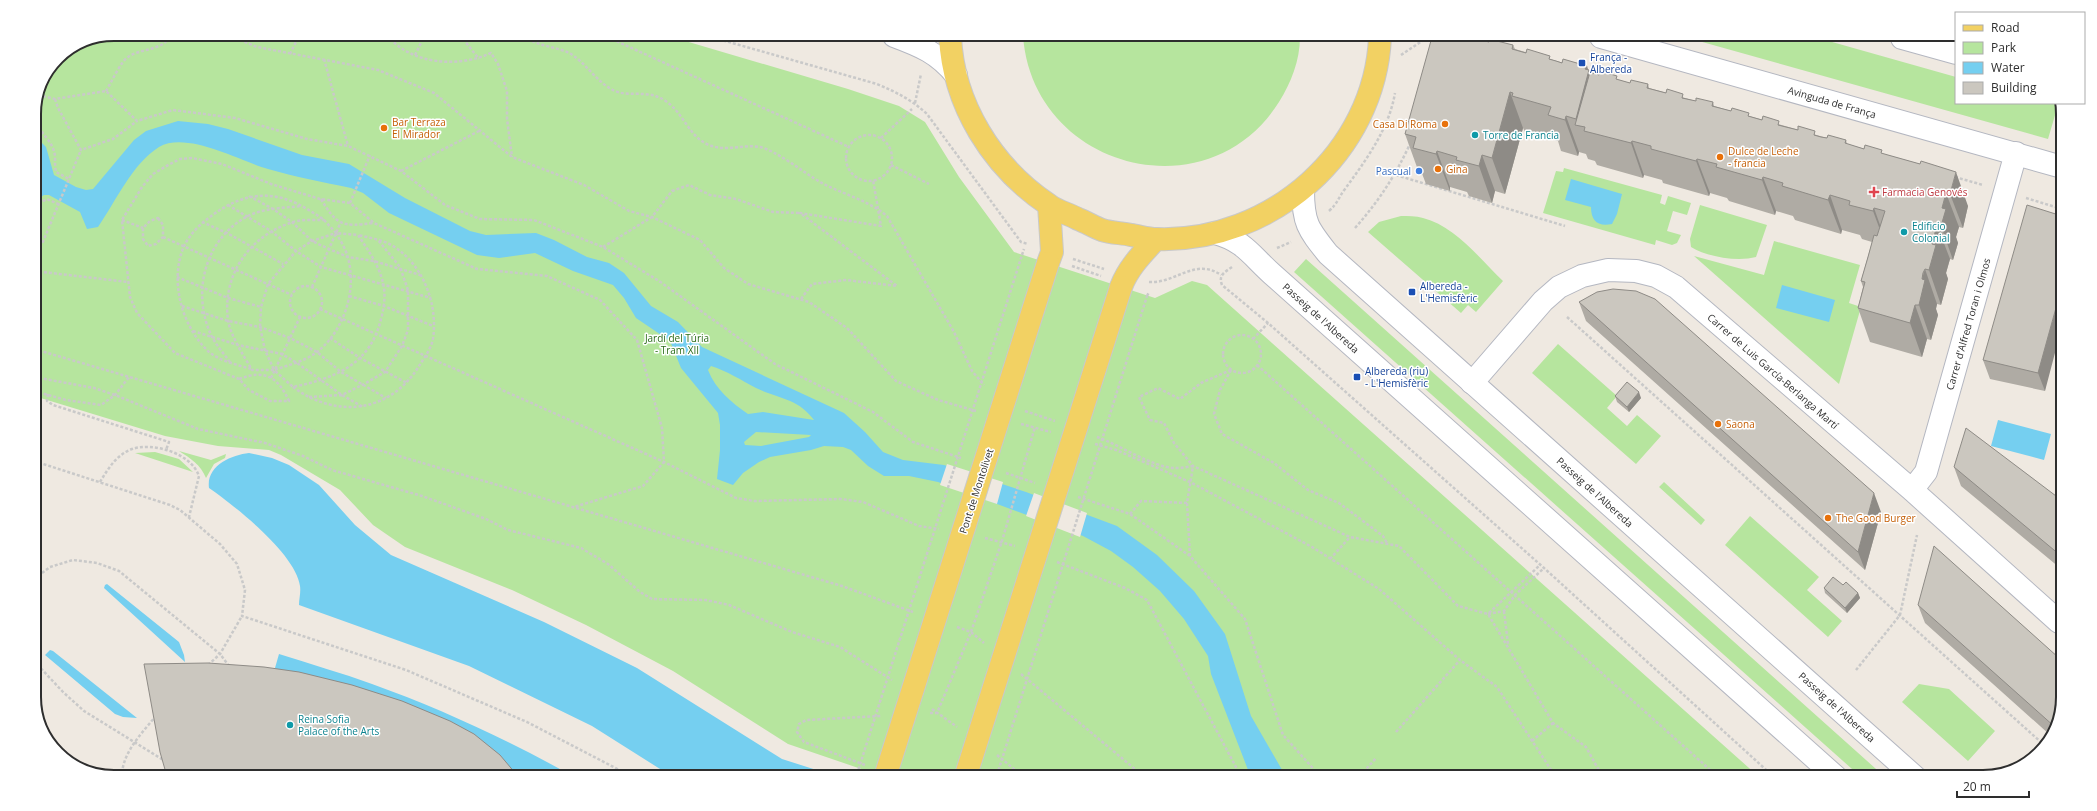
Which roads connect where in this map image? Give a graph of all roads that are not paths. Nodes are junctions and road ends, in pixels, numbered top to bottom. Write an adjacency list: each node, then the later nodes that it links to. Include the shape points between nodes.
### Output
1 (907, 41): 7 (main road, via 926,48 946,63)
2 (951, 41): 7 (main road)
3 (1380, 41): 10 (main road, via 1379,58 1372,87 1360,118 1325,169)
4 (1615, 41): 8 (main road, Avinguda de França)
5 (1913, 41): 6 (main road)
6 (1955, 53)
7 (956, 75): 11 (main road, via 970,114 985,143 1015,178)
8 (2016, 153): 9 (main road, Avinguda de França); 15 (main road, Carrer d'Alfred Toran i Olmos, via 1926,472)
9 (2056, 165)
10 (1303, 190): 12 (main road, via 1260,218); 14 (main road, Passeig de l'Albereda, via 1303,214 1309,228 1328,254)
11 (1050, 205): 13 (main road, via 1102,230); 17 (main road, Pont de Montolivet, bridge, via 1050,258)
12 (1215, 233): 13 (main road); 19 (main road, Passeig de l'Albereda, via 1231,237 1245,246 1255,258)
13 (1156, 239): 18 (main road, bridge, via 1140,256 1123,282)
14 (1472, 383): 15 (main road, Carrer de Luis García-Berlanga Martí, via 1543,301 1559,288 1582,276 1608,270 1636,271 1656,276 1676,287); 20 (main road, Passeig de l'Albereda)
15 (1912, 490): 16 (main road, Carrer de Luis García-Berlanga Martí)
16 (2056, 619)
17 (887, 770)
18 (968, 770)
19 (1828, 770)
20 (1907, 770)

